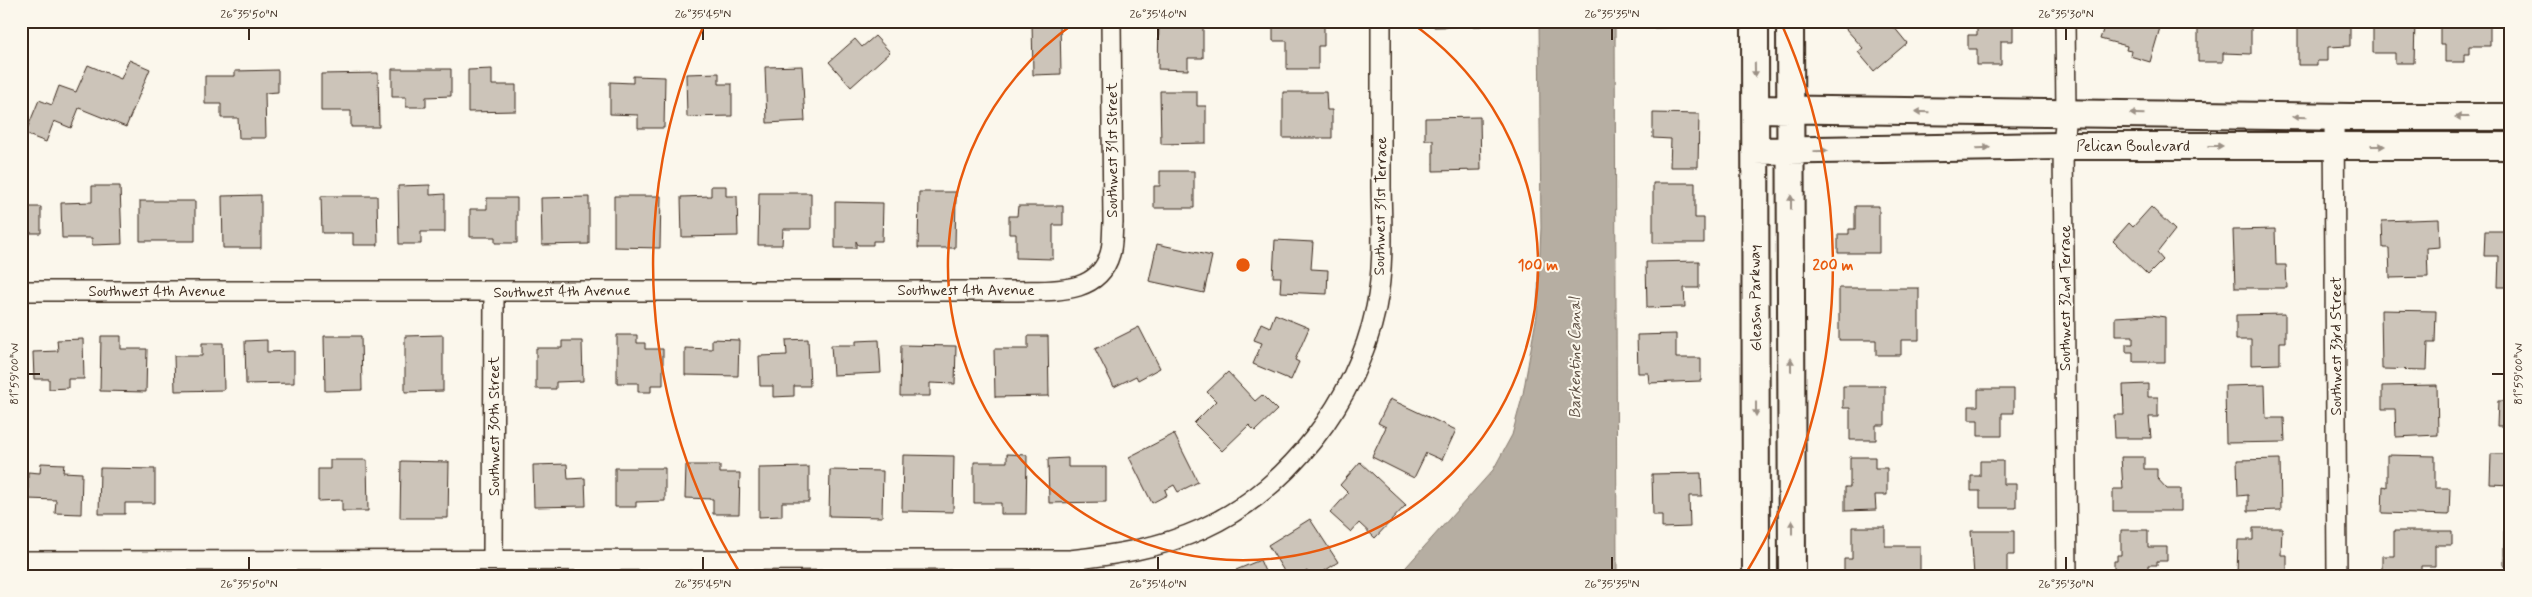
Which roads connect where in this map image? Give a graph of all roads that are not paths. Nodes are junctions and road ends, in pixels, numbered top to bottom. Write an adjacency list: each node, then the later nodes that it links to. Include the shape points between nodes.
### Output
1 (1111, 21): 16 (street, Southwest 31st Street, via 1112,223 1110,255)
2 (1381, 21): 20 (street, Southwest 31st Terrace, via 1382,266 1376,308 1363,349 1325,423 1296,460 1238,509 1202,529 1168,542 1070,560)
3 (1755, 21): 6 (street, Gleason Parkway, one-way to 6)
4 (1790, 21): 7 (street)
5 (2065, 21): 8 (street, Southwest 32nd Terrace)
6 (1756, 109): 7 (street, Pelican Boulevard); 14 (street, Gleason Parkway)
7 (1790, 111): 8 (street, Pelican Boulevard, one-way to 7); 15 (street)
8 (2066, 114): 9 (street, Pelican Boulevard, one-way to 8); 11 (street, Southwest 32nd Terrace)
9 (2334, 117): 10 (street, Pelican Boulevard, one-way to 9); 12 (street, Southwest 33rd Street)
10 (2511, 117)
11 (2063, 146): 12 (street, Pelican Boulevard, one-way to 12); 15 (street, Pelican Boulevard, one-way to 11); 23 (street, Southwest 32nd Terrace)
12 (2334, 146): 13 (street, Pelican Boulevard, one-way to 13); 24 (street, Southwest 33rd Street)
13 (2511, 146)
14 (1755, 150): 15 (street, Pelican Boulevard); 21 (street, Gleason Parkway, one-way to 21)
15 (1791, 151): 22 (street, one-way to 15)
16 (1098, 276): 18 (street, Southwest 4th Avenue, via 1078,289 1017,291)
17 (21, 291): 18 (street, Southwest 4th Avenue)
18 (494, 292): 20 (street, Southwest 30th Street)
19 (21, 560): 20 (street, Southwest 31st Terrace)
20 (493, 560)
21 (1756, 576)
22 (1792, 576)
23 (2067, 576)
24 (2337, 576)

